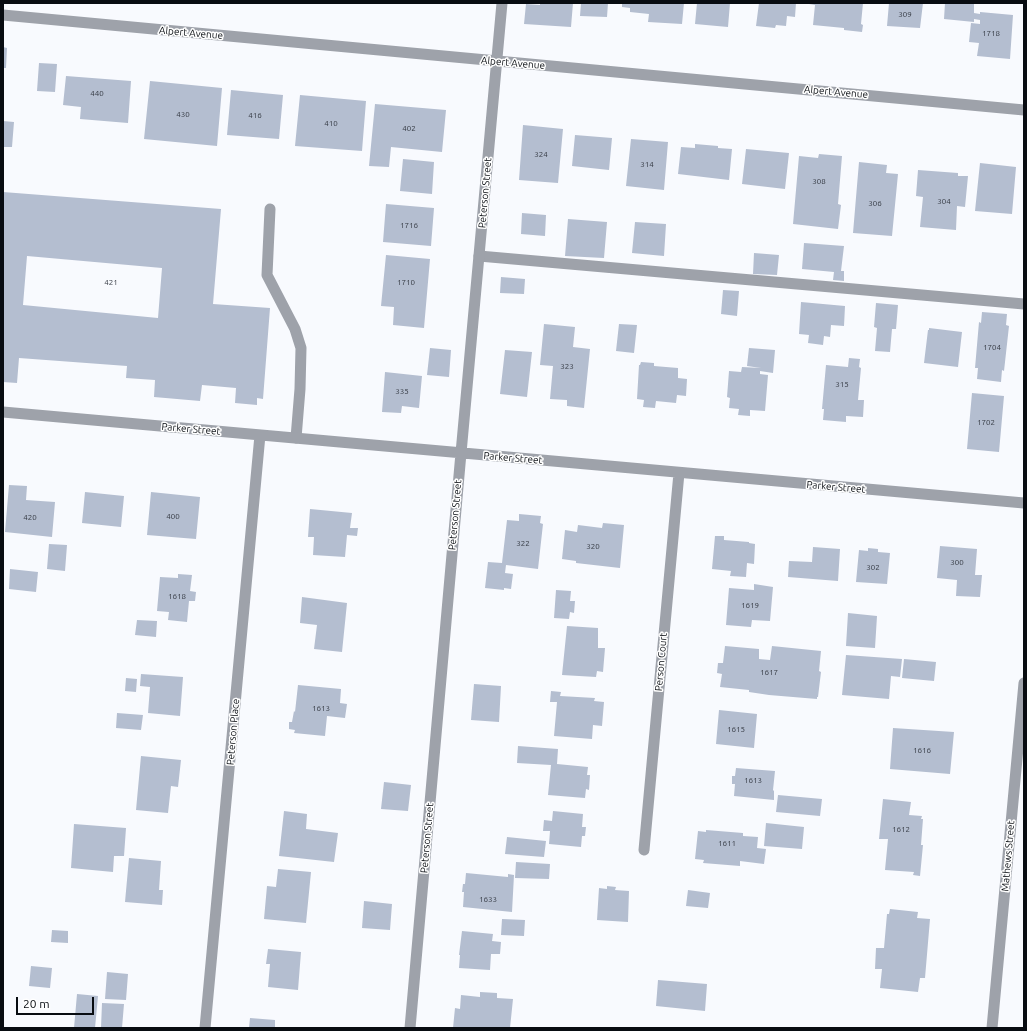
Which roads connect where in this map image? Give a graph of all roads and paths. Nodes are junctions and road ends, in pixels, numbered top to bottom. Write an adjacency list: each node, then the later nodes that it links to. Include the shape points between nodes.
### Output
1 (502, 3): 3 (street, Peterson Street)
2 (3, 15): 3 (street, Alpert Avenue)
3 (497, 61): 4 (street, Alpert Avenue); 6 (street, Peterson Street)
4 (1024, 110)
5 (270, 209): 10 (street, via 267,275 295,329 301,348)
6 (479, 256): 7 (street); 11 (street, Peterson Street)
7 (1024, 304)
8 (3, 412): 9 (street, Parker Street)
9 (260, 435): 10 (street, Parker Street); 16 (street, Peterson Place)
10 (296, 438): 11 (street, Parker Street)
11 (460, 453): 12 (street, Parker Street); 17 (street, Peterson Street)
12 (679, 473): 13 (street, Parker Street); 15 (street, Person Court)
13 (1024, 503)
14 (1024, 683): 18 (street, Mathews Street)
15 (644, 850)
16 (205, 1028)
17 (410, 1028)
18 (992, 1028)

